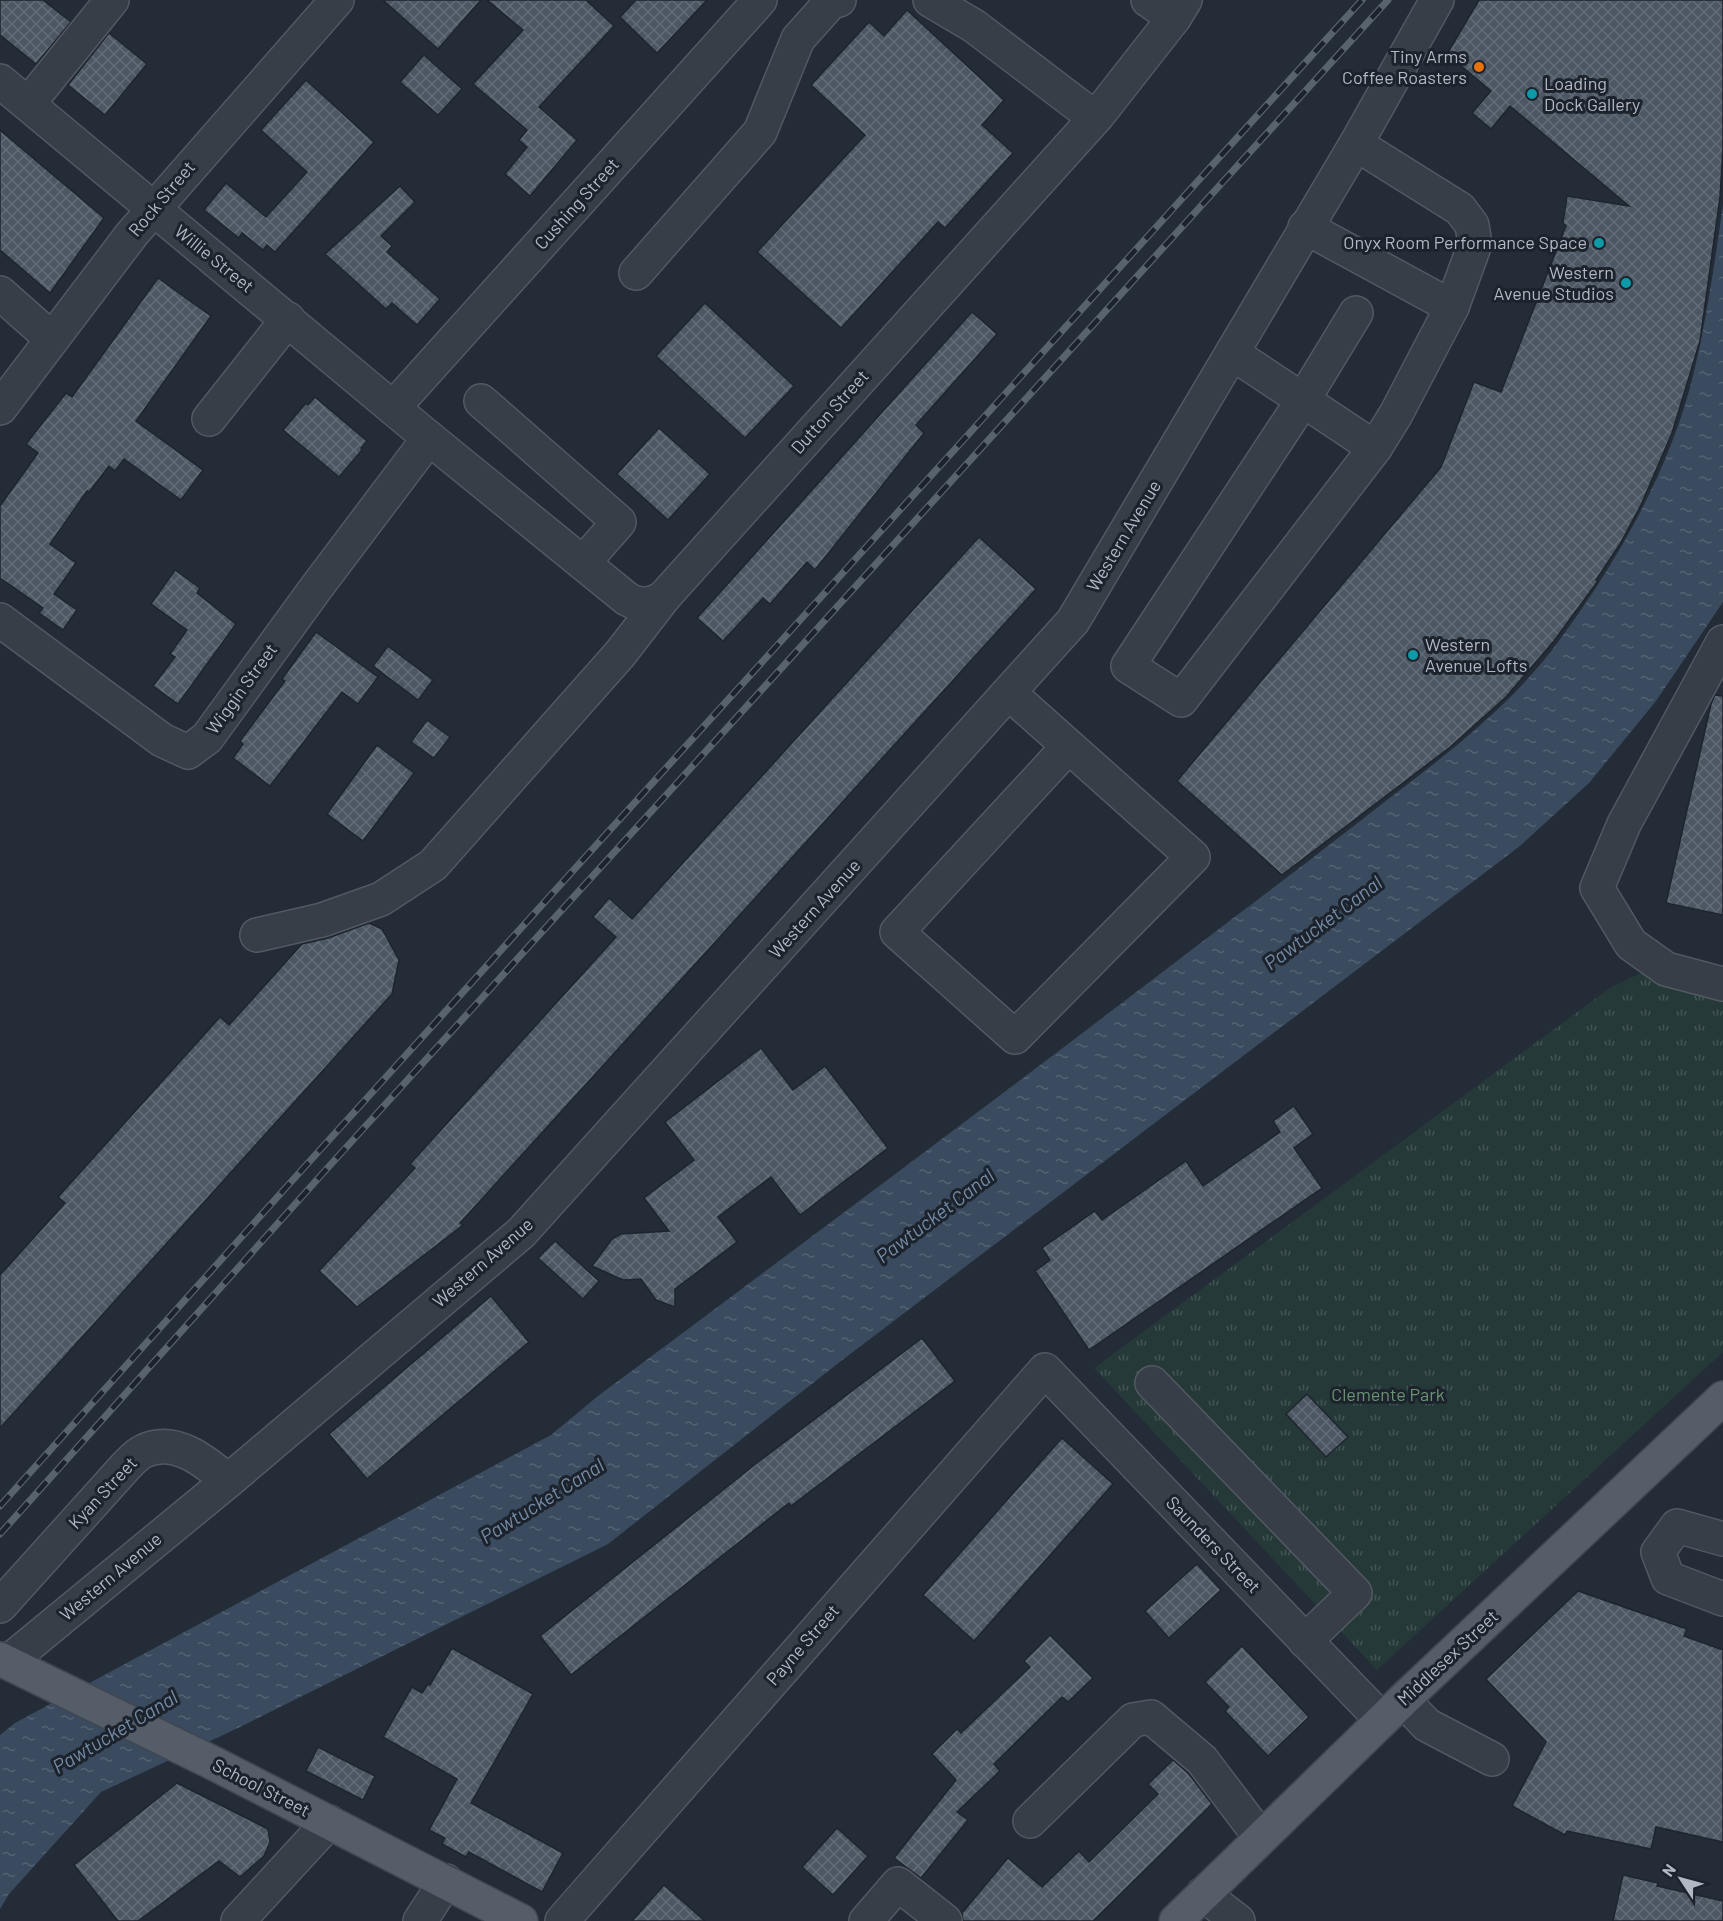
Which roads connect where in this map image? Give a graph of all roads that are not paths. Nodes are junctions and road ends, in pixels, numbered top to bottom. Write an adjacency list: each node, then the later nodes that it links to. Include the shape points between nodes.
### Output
1 (112, 0): 9 (street)
2 (337, 0): 12 (street, Rock Street)
3 (760, 0): 24 (street, Cushing Street)
4 (839, 0): 14 (street, via 831,2 798,39 760,132)
5 (930, 0): 10 (street, via 974,26)
6 (1437, 0): 11 (street, Western Avenue)
7 (1169, 6): 10 (street, Dutton Street)
8 (0, 81): 9 (street, Willie Street)
9 (28, 104): 12 (street, Willie Street)
10 (1095, 118): 29 (street, Dutton Street)
11 (1356, 144): 13 (street, Western Avenue); 16 (street, via 1460,209 1472,225 1475,244)
12 (153, 209): 18 (street, Willie Street); 19 (street, Rock Street)
13 (1305, 227): 16 (street); 20 (street, Western Avenue)
14 (636, 273)
15 (0, 293): 19 (street)
16 (1452, 307): 27 (street)
17 (1356, 313): 21 (street)
18 (288, 319): 24 (street, Willie Street); 25 (street)
19 (52, 339): 23 (street, Rock Street)
20 (1232, 353): 21 (street); 32 (street, Western Avenue, via 1073,621)
21 (1303, 400): 27 (street); 27 (street, via 1128,666 1181,700)
22 (481, 401): 28 (street, via 619,522)
23 (0, 408)
24 (393, 408): 26 (street, Willie Street)
25 (209, 419)
26 (429, 438): 28 (street); 30 (street, Wiggin Street, via 207,738 188,752 162,740)
27 (1375, 448)
28 (583, 563): 29 (street, via 636,604 655,603)
29 (664, 597): 34 (street, Dutton Street, via 620,654 432,865 381,899 322,920)
30 (0, 620)
31 (1723, 642): 35 (street, via 1624,824 1597,888 1631,944 1666,969)
32 (1009, 693): 33 (street); 39 (street, Western Avenue, via 521,1233)
33 (1068, 747): 33 (street, via 897,932 1015,1037 1192,857)
34 (257, 935)
35 (1723, 984)
36 (1044, 1370): 43 (street, Saunders Street); 55 (street, Payne Street)
37 (1152, 1383): 43 (street, via 1355,1593)
38 (1723, 1398): 45 (main road, Middlesex Street)
39 (228, 1480): 42 (street, Kyan Street, via 205,1461 182,1450 159,1446 142,1451); 44 (street, Western Avenue)
40 (1723, 1539): 41 (street, via 1677,1526 1658,1552 1668,1578)
41 (1723, 1599)
42 (0, 1606)
43 (1305, 1641): 45 (street, Saunders Street)
44 (4, 1661): 48 (main road, School Street)
45 (1392, 1710): 46 (street, Saunders Street); 49 (main road, Middlesex Street)
46 (1492, 1759)
47 (1030, 1821): 49 (street, via 1133,1720 1151,1717 1202,1760)
48 (329, 1822): 50 (main road, School Street); 52 (street)
49 (1261, 1838): 51 (main road, Middlesex Street)
50 (446, 1881): 53 (street); 54 (main road, School Street)
51 (1203, 1894): 58 (main road, Middlesex Street); 59 (street)
52 (238, 1921)
53 (420, 1921)
54 (521, 1921)
55 (561, 1921)
56 (866, 1921): 57 (street, via 898,1884)
57 (945, 1921)
58 (1176, 1921)
59 (1238, 1921)

